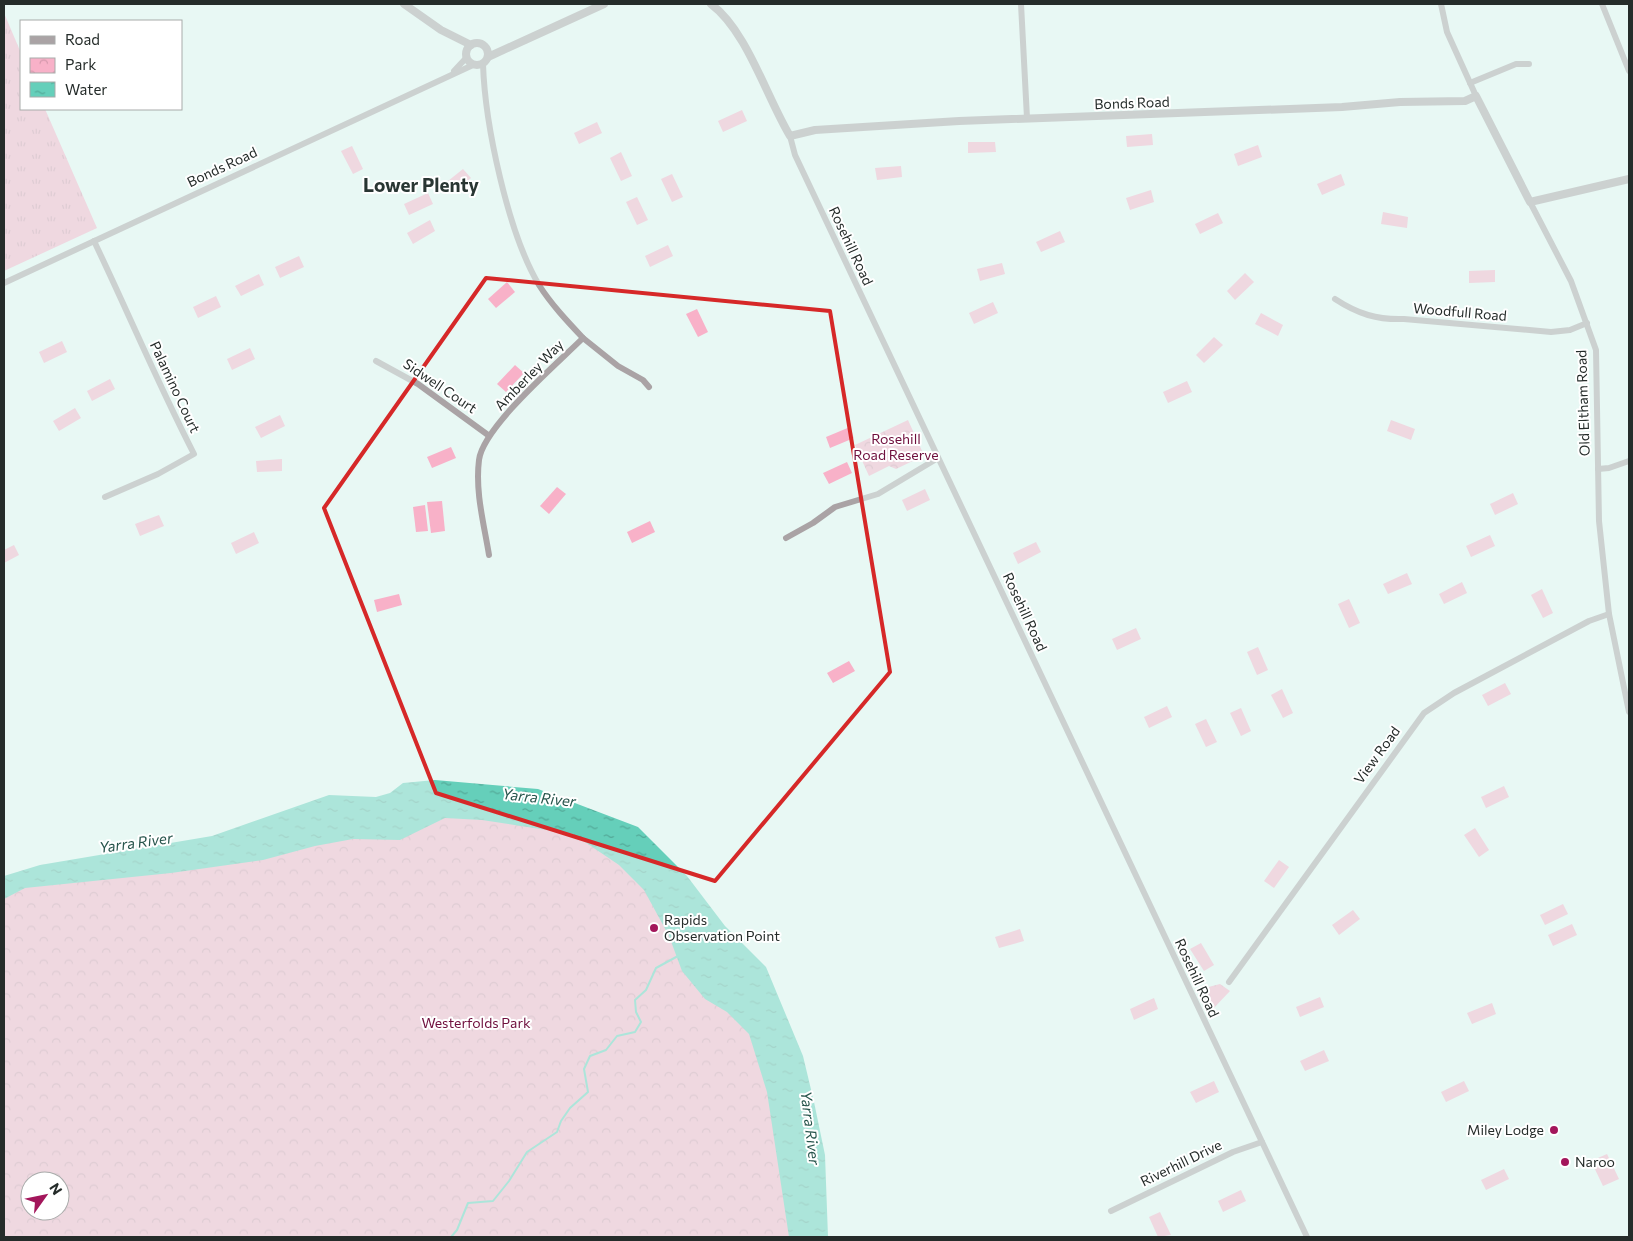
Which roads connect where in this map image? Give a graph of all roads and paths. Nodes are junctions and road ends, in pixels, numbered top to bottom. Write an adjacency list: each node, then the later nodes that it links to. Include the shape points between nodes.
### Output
1 (404, 4): 9 (street)
2 (603, 4): 7 (street, Bonds Road)
3 (711, 4): 17 (street, Rosehill Road, via 736,29 778,119)
4 (1021, 4): 16 (street)
5 (1441, 4): 14 (street, Old Eltham Road, via 1446,32)
6 (1602, 4): 12 (street)
7 (512, 44): 8 (street, Bonds Road); 10 (street, Bonds Road)
8 (486, 48): 9 (street, via 481,44); 10 (street)
9 (468, 52): 10 (street); 13 (street, Bonds Road)
10 (480, 63): 13 (street, Bonds Road); 24 (street, Amberley Way, via 497,160 518,242 539,284)
11 (1529, 64): 14 (street, via 1516,64)
12 (1629, 71)
13 (452, 74): 20 (street, Bonds Road)
14 (1470, 83): 15 (street, Old Eltham Road)
15 (1476, 96): 16 (street, Bonds Road, via 1456,102); 19 (street, Old Eltham Road)
16 (1027, 118): 17 (street, Bonds Road, via 815,130)
17 (790, 136): 28 (street, Rosehill Road, via 795,155)
18 (1629, 179): 19 (street)
19 (1530, 202): 23 (street, Old Eltham Road, via 1571,281)
20 (94, 241): 21 (street, Bonds Road); 31 (street, Palamino Court, via 150,360 168,407 194,454)
21 (4, 283)
22 (1335, 298): 23 (street, Woodfull Road, via 1365,316 1384,320 1552,332 1570,330)
23 (1587, 323): 30 (street, Old Eltham Road, via 1596,350)
24 (583, 338): 26 (street); 27 (street, Amberley Way)
25 (376, 362): 27 (street, Sidwell Court, via 418,384)
26 (649, 387)
27 (488, 435): 33 (street, Amberley Way, via 479,458 478,492)
28 (938, 458): 32 (street, via 878,494 834,507); 37 (street, Rosehill Road)
29 (1629, 461): 30 (street)
30 (1598, 469): 34 (street, Old Eltham Road, via 1599,521)
31 (106, 497)
32 (786, 538)
33 (490, 555)
34 (1609, 614): 35 (street, Old Eltham Road); 36 (street, View Road, via 1589,621 1463,688 1424,713)
35 (1629, 712)
36 (1229, 982)
37 (1262, 1142): 38 (street, Riverhill Drive, via 1233,1152); 39 (street, Rosehill Road)
38 (1111, 1211)
39 (1308, 1237)

